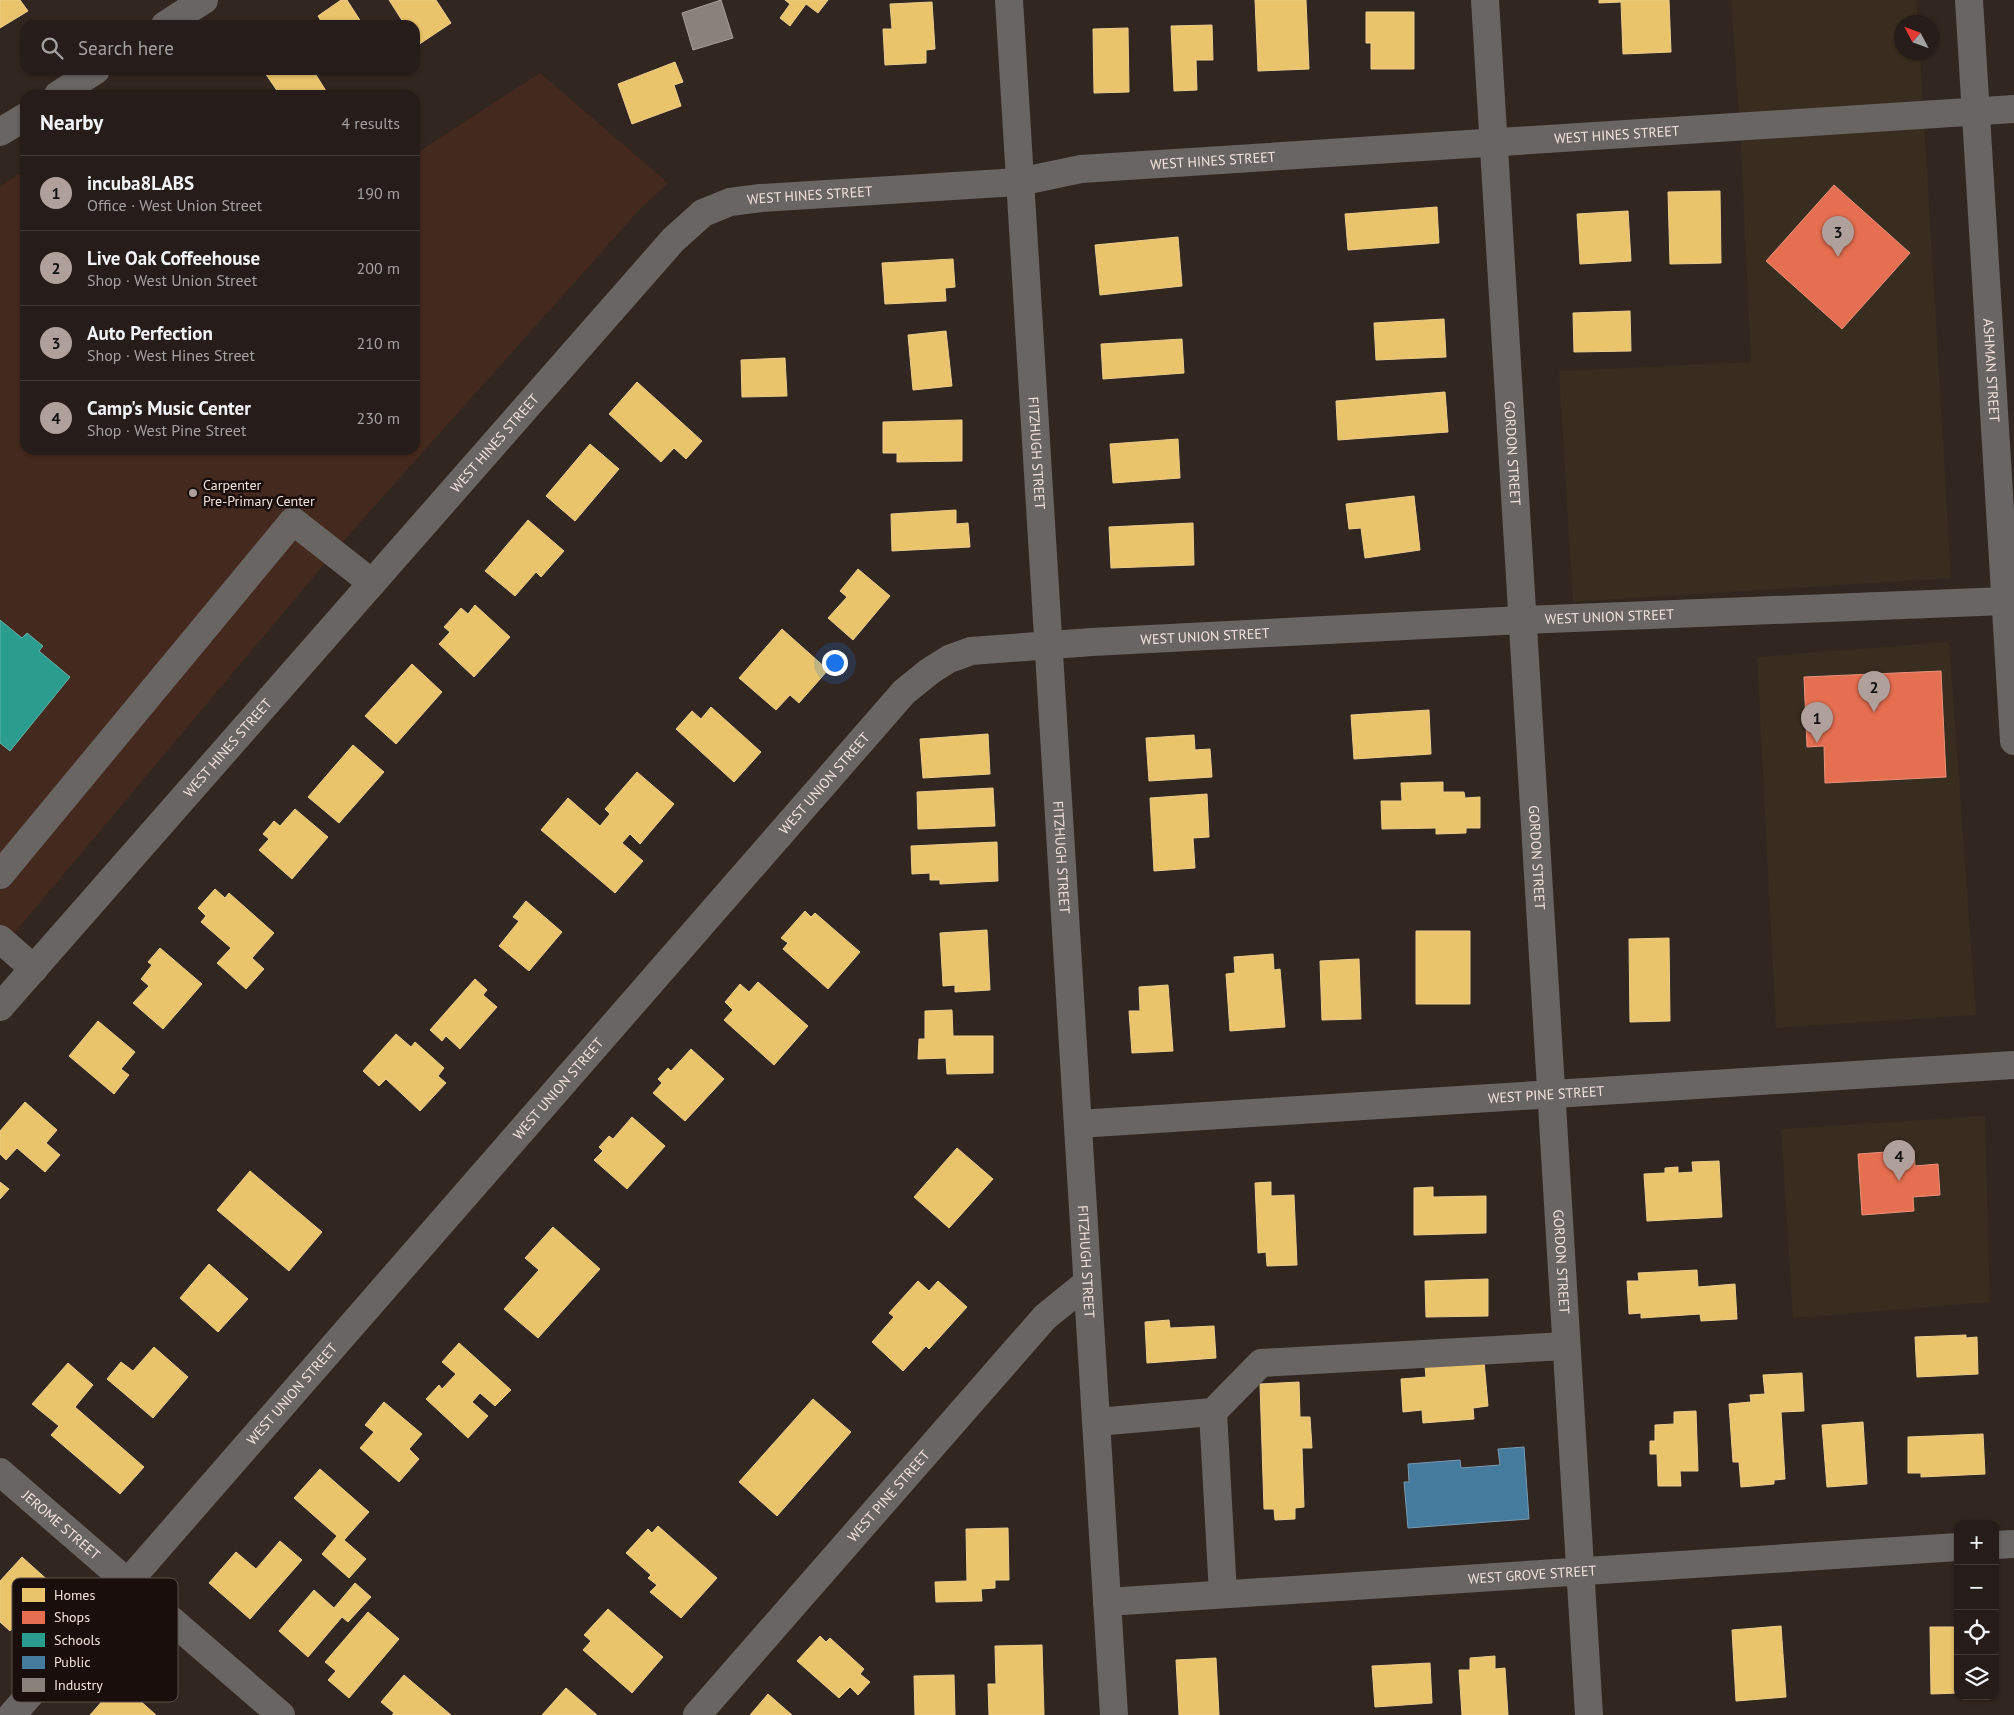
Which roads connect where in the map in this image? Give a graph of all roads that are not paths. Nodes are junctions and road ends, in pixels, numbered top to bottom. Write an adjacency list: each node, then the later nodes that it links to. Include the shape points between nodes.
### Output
1 (204, 0): 5 (street)
2 (1009, 0): 11 (street, FITZHUGH STREET)
3 (1485, 0): 10 (street, GORDON STREET)
4 (1969, 0): 9 (street, ASHMAN STREET)
5 (173, 20)
6 (88, 75): 7 (street)
7 (66, 90)
8 (2014, 109): 9 (street, WEST HINES STREET)
9 (1976, 113): 10 (street, WEST HINES STREET); 12 (street, ASHMAN STREET)
10 (1493, 143): 11 (street, WEST HINES STREET, via 1081,170); 15 (street, GORDON STREET)
11 (1019, 182): 13 (street, WEST HINES STREET, via 761,198 730,202 703,212 673,240); 16 (street, FITZHUGH STREET)
12 (2009, 572): 14 (street, ASHMAN STREET)
13 (372, 583): 18 (street, via 293,521); 20 (street, WEST HINES STREET)
14 (2005, 601): 15 (street, WEST UNION STREET); 17 (street, ASHMAN STREET)
15 (1522, 620): 16 (street, WEST UNION STREET); 23 (street, GORDON STREET)
16 (1049, 645): 24 (street, FITZHUGH STREET); 35 (street, WEST UNION STREET, via 970,651 949,659 904,692)
17 (2014, 741)
18 (0, 875)
19 (0, 939): 20 (street)
20 (34, 969): 21 (street, WEST HINES STREET)
21 (0, 1007)
22 (2014, 1065): 23 (street, WEST PINE STREET)
23 (1551, 1094): 24 (street, WEST PINE STREET); 26 (street, GORDON STREET)
24 (1078, 1124): 25 (street, FITZHUGH STREET)
25 (1087, 1283): 28 (street, FITZHUGH STREET); 42 (street, WEST PINE STREET, via 1046,1317)
26 (1566, 1346): 27 (street, via 1261,1363); 33 (street, GORDON STREET)
27 (1214, 1412): 28 (street); 36 (street)
28 (1096, 1422): 37 (street, FITZHUGH STREET)
29 (0, 1472): 34 (street, JEROME STREET)
30 (2014, 1544): 31 (street)
31 (1999, 1545)
32 (1954, 1547): 33 (street, WEST GROVE STREET)
33 (1580, 1571): 36 (street, WEST GROVE STREET); 44 (street, GORDON STREET)
34 (123, 1578)
35 (129, 1578)
36 (1223, 1594): 37 (street, WEST GROVE STREET)
37 (1107, 1602): 43 (street, FITZHUGH STREET)
38 (178, 1626): 41 (street, JEROME STREET)
39 (23, 1702): 40 (street, WEST UNION STREET)
40 (12, 1715)
41 (281, 1715)
42 (697, 1715)
43 (1114, 1715)
44 (1589, 1715)

